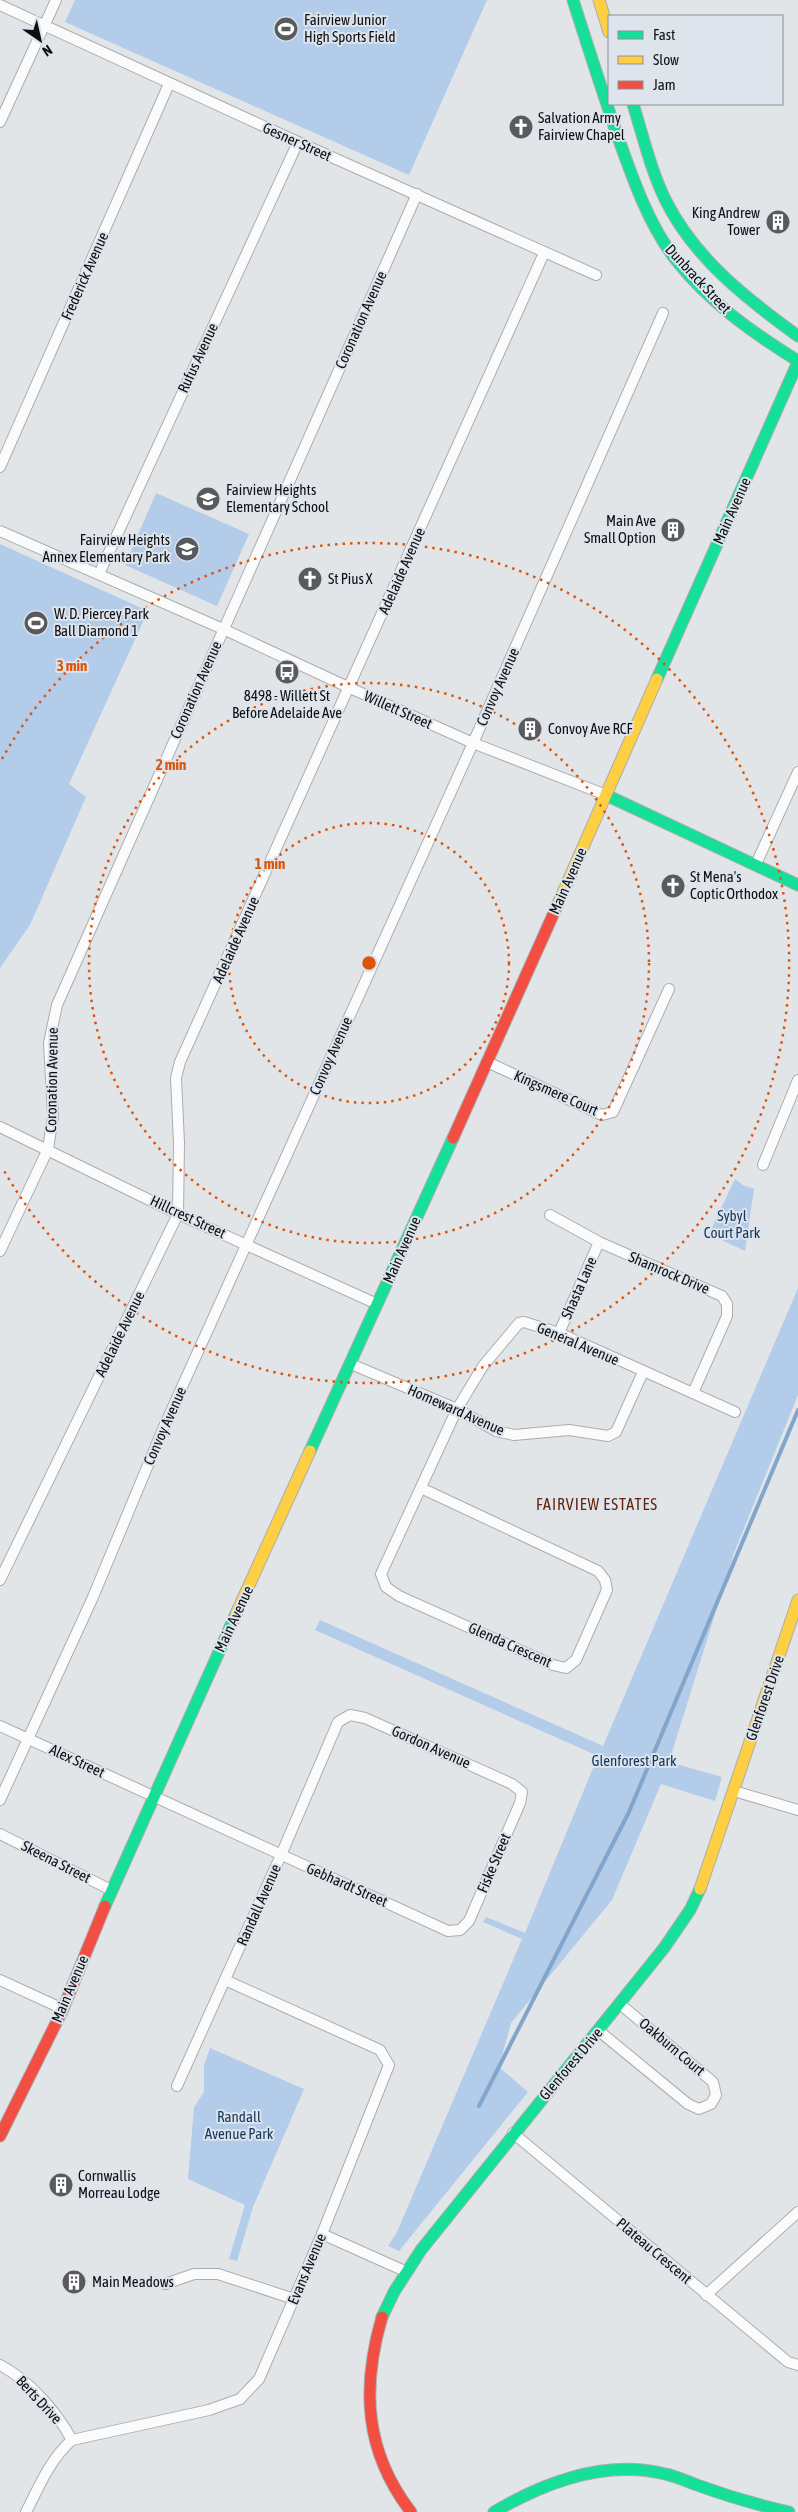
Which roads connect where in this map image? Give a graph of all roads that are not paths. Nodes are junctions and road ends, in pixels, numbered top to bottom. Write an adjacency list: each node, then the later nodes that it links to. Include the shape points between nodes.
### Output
1 (56, 0): 5 (street)
2 (573, 0): 16 (street, Dunbrack Street, via 638,192 663,241 688,272 733,316)
3 (599, 0): 6 (street)
4 (0, 5): 5 (street, Gesner Street)
5 (44, 24): 7 (street, Gesner Street); 9 (street)
6 (608, 29)
7 (169, 84): 10 (street, Gesner Street); 17 (street, Frederick Avenue)
8 (632, 105): 15 (street, Dunbrack Street, via 664,196 693,242 721,275 758,308)
9 (0, 122)
10 (298, 142): 11 (street, Gesner Street); 19 (street, Rufus Avenue)
11 (417, 194): 12 (street, Gesner Street); 20 (street, Coronation Avenue)
12 (544, 253): 13 (street, Gesner Street); 21 (street, Adelaide Avenue)
13 (596, 275)
14 (663, 313): 22 (street, Convoy Avenue)
15 (798, 336)
16 (798, 361): 24 (street, Main Avenue)
17 (0, 467)
18 (0, 531): 19 (street, Willett Street)
19 (98, 574): 20 (street, Willett Street)
20 (223, 629): 21 (street, Willett Street); 31 (street, Coronation Avenue, via 57,1005 49,1043 53,1116)
21 (350, 688): 22 (street, Willett Street); 33 (street, Adelaide Avenue, via 180,1062 176,1078)
22 (474, 743): 24 (street, Willett Street); 36 (street, Convoy Avenue)
23 (798, 772): 25 (street)
24 (606, 795): 25 (street, Willett Street); 28 (street, Main Avenue)
25 (756, 864): 26 (street, Willett Street)
26 (798, 885)
27 (669, 989): 28 (street, Kingsmere Court, via 612,1112 602,1115)
28 (487, 1062): 38 (street, Main Avenue)
29 (798, 1080): 32 (street)
30 (0, 1126): 31 (street, Hillcrest Street)
31 (48, 1149): 33 (street, Hillcrest Street); 37 (street, Coronation Avenue)
32 (763, 1165)
33 (178, 1214): 36 (street, Hillcrest Street); 46 (street, Adelaide Avenue)
34 (550, 1215): 35 (street, Shamrock Drive)
35 (598, 1242): 39 (street, Shasta Lane); 42 (street, Shamrock Drive, via 722,1296 727,1304 726,1316)
36 (246, 1245): 38 (street, Hillcrest Street); 50 (street, Convoy Avenue)
37 (0, 1252)
38 (377, 1304): 40 (street, Main Avenue)
39 (559, 1333): 41 (street, General Avenue); 43 (street, General Avenue, via 519,1323 483,1366)
40 (351, 1364): 43 (street, Homeward Avenue); 53 (street, Main Avenue)
41 (644, 1372): 42 (street, General Avenue); 43 (street, Homeward Avenue, via 616,1432 608,1436 569,1430 514,1435 496,1431)
42 (693, 1393): 44 (street, General Avenue)
43 (457, 1410): 45 (street, Glenda Crescent)
44 (735, 1412)
45 (421, 1488): 45 (street, Glenda Crescent, via 381,1574 386,1587 399,1596 553,1664 566,1668 576,1660 607,1590 605,1580 598,1572)
46 (0, 1580)
47 (798, 1600): 51 (street, Glenforest Drive)
48 (338, 1722): 52 (street, Gordon Avenue, via 350,1716 365,1718 512,1784); 57 (street, Randall Avenue)
49 (0, 1726): 50 (street, Alex Street)
50 (29, 1739): 53 (street, Alex Street); 54 (street, Convoy Avenue)
51 (734, 1791): 55 (street); 62 (street, Glenforest Drive, via 706,1876 690,1910)
52 (522, 1792): 59 (street, Fiske Street, via 469,1921)
53 (153, 1797): 57 (street, Gebhardt Street); 58 (street, Main Avenue)
54 (0, 1800)
55 (798, 1810)
56 (0, 1834): 58 (street, Skeena Street)
57 (281, 1855): 59 (street, Gebhardt Street, via 448,1931); 61 (street, Randall Avenue)
58 (111, 1890): 63 (street, Main Avenue)
59 (460, 1930)
60 (0, 1980): 63 (street)
61 (225, 1980): 65 (street, Randall Avenue); 69 (street, Evans Avenue, via 380,2050 389,2065)
62 (620, 2004): 64 (street, Glenforest Drive); 64 (street, Oakburn Court, via 713,2082 716,2095 711,2104 700,2109 688,2104)
63 (63, 2009): 66 (street, Main Avenue)
64 (599, 2031): 67 (street, Glenforest Drive)
65 (176, 2086)
66 (1, 2132)
67 (513, 2133): 70 (street, Glenforest Drive); 72 (street, Plateau Crescent)
68 (798, 2212): 72 (street)
69 (322, 2234): 70 (street); 73 (street, Evans Avenue)
70 (407, 2272): 79 (street, Glenforest Drive, via 393,2293 379,2328 372,2354 369,2392 376,2451 394,2491)
71 (165, 2284): 73 (street, via 194,2274 218,2274)
72 (706, 2295): 75 (street, Plateau Crescent, via 788,2362)
73 (294, 2299): 76 (street, Evans Avenue, via 258,2379 240,2399 209,2410)
74 (0, 2365): 76 (street, Berts Drive, via 35,2391)
75 (798, 2365)
76 (72, 2440): 78 (street, via 44,2475)
77 (761, 2509): 80 (street, via 659,2472 630,2469 595,2471 550,2482); 81 (street)
78 (26, 2512)
79 (411, 2512)
80 (494, 2512)
81 (789, 2512)

